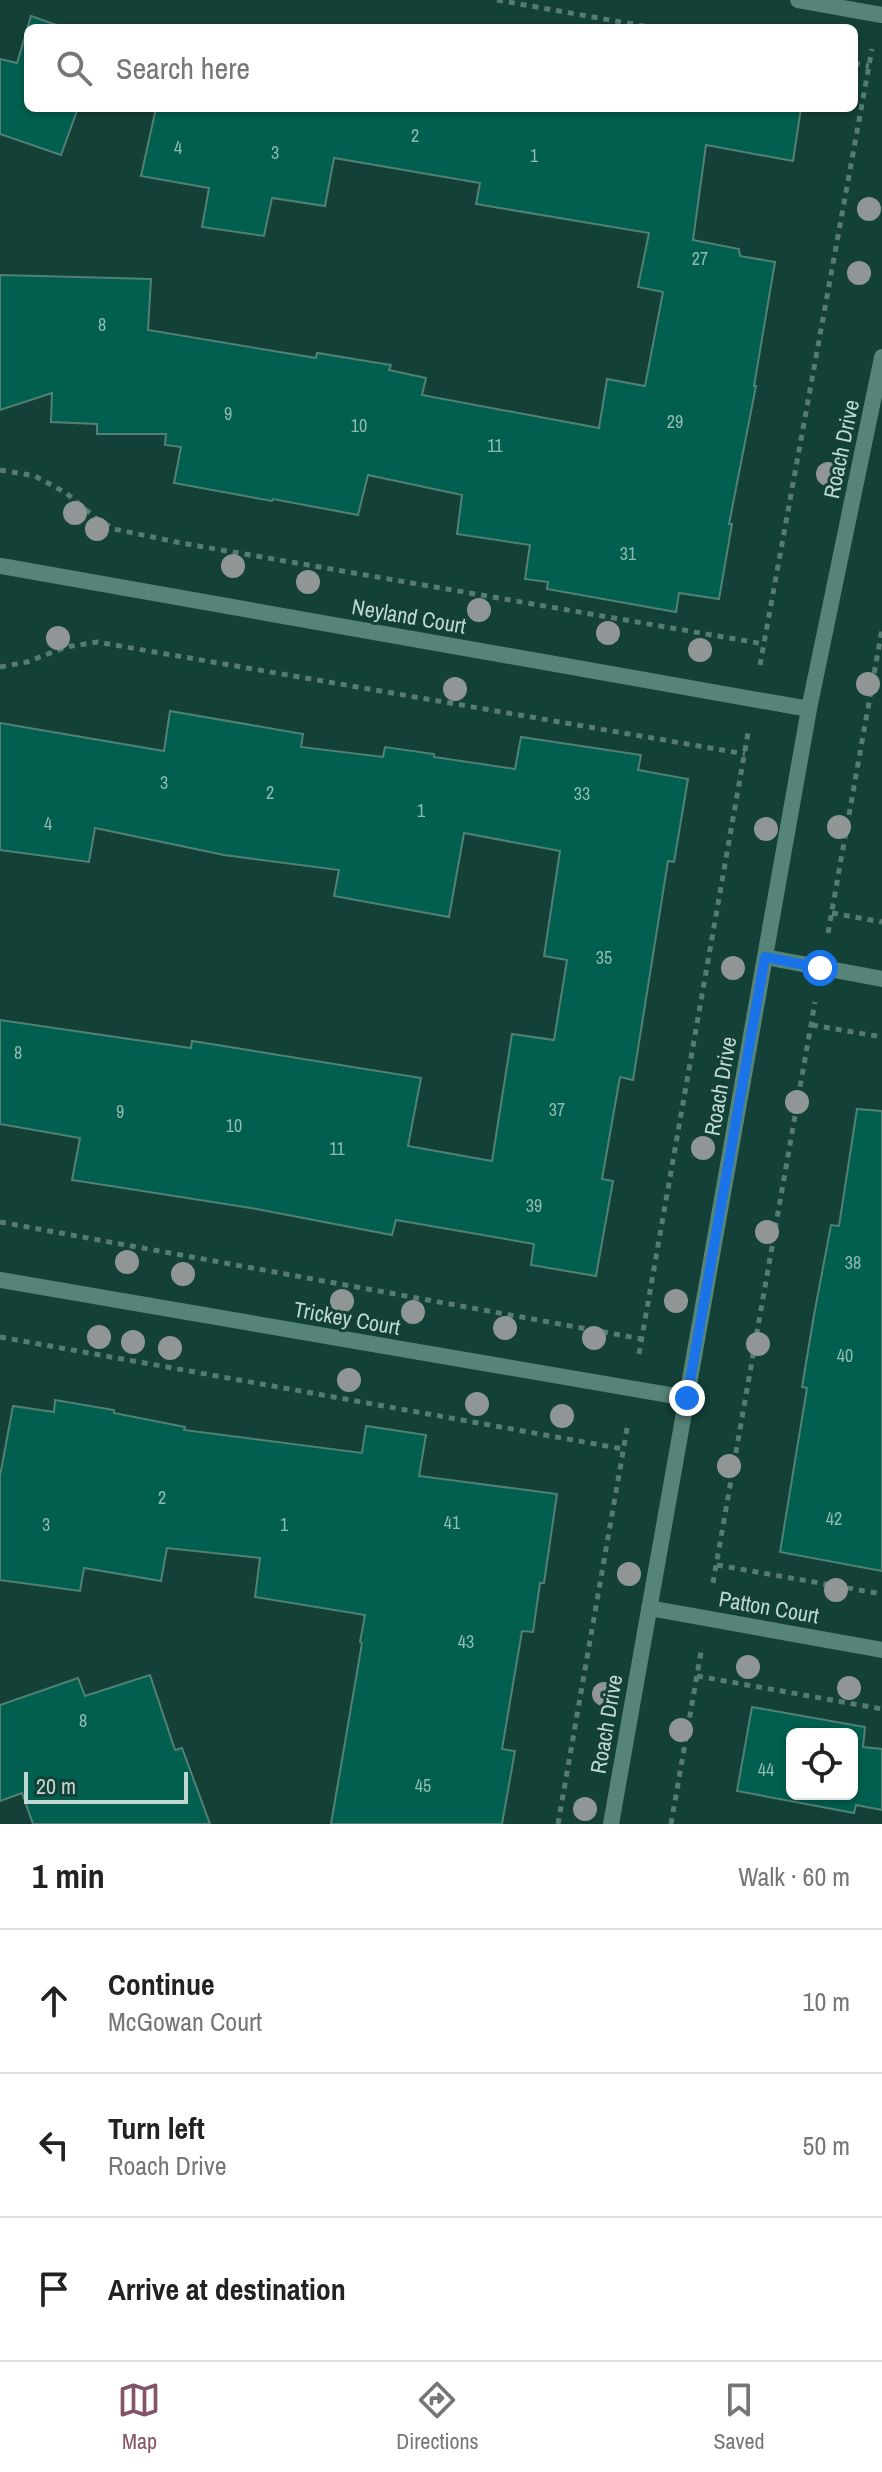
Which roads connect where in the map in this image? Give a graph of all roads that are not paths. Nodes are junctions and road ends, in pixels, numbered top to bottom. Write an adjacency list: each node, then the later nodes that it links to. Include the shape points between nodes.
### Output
1 (798, 0): 2 (street)
2 (880, 15)
3 (882, 357): 5 (street, Roach Drive)
4 (1, 566): 5 (street, Neyland Court)
5 (809, 709): 6 (street, Roach Drive)
6 (765, 957): 7 (street); 9 (street, Roach Drive)
7 (882, 979)
8 (0, 1280): 9 (street, Trickey Court)
9 (687, 1398): 10 (street, Roach Drive)
10 (649, 1608): 11 (street, Patton Court); 12 (street, Roach Drive)
11 (882, 1650)
12 (611, 1824)

